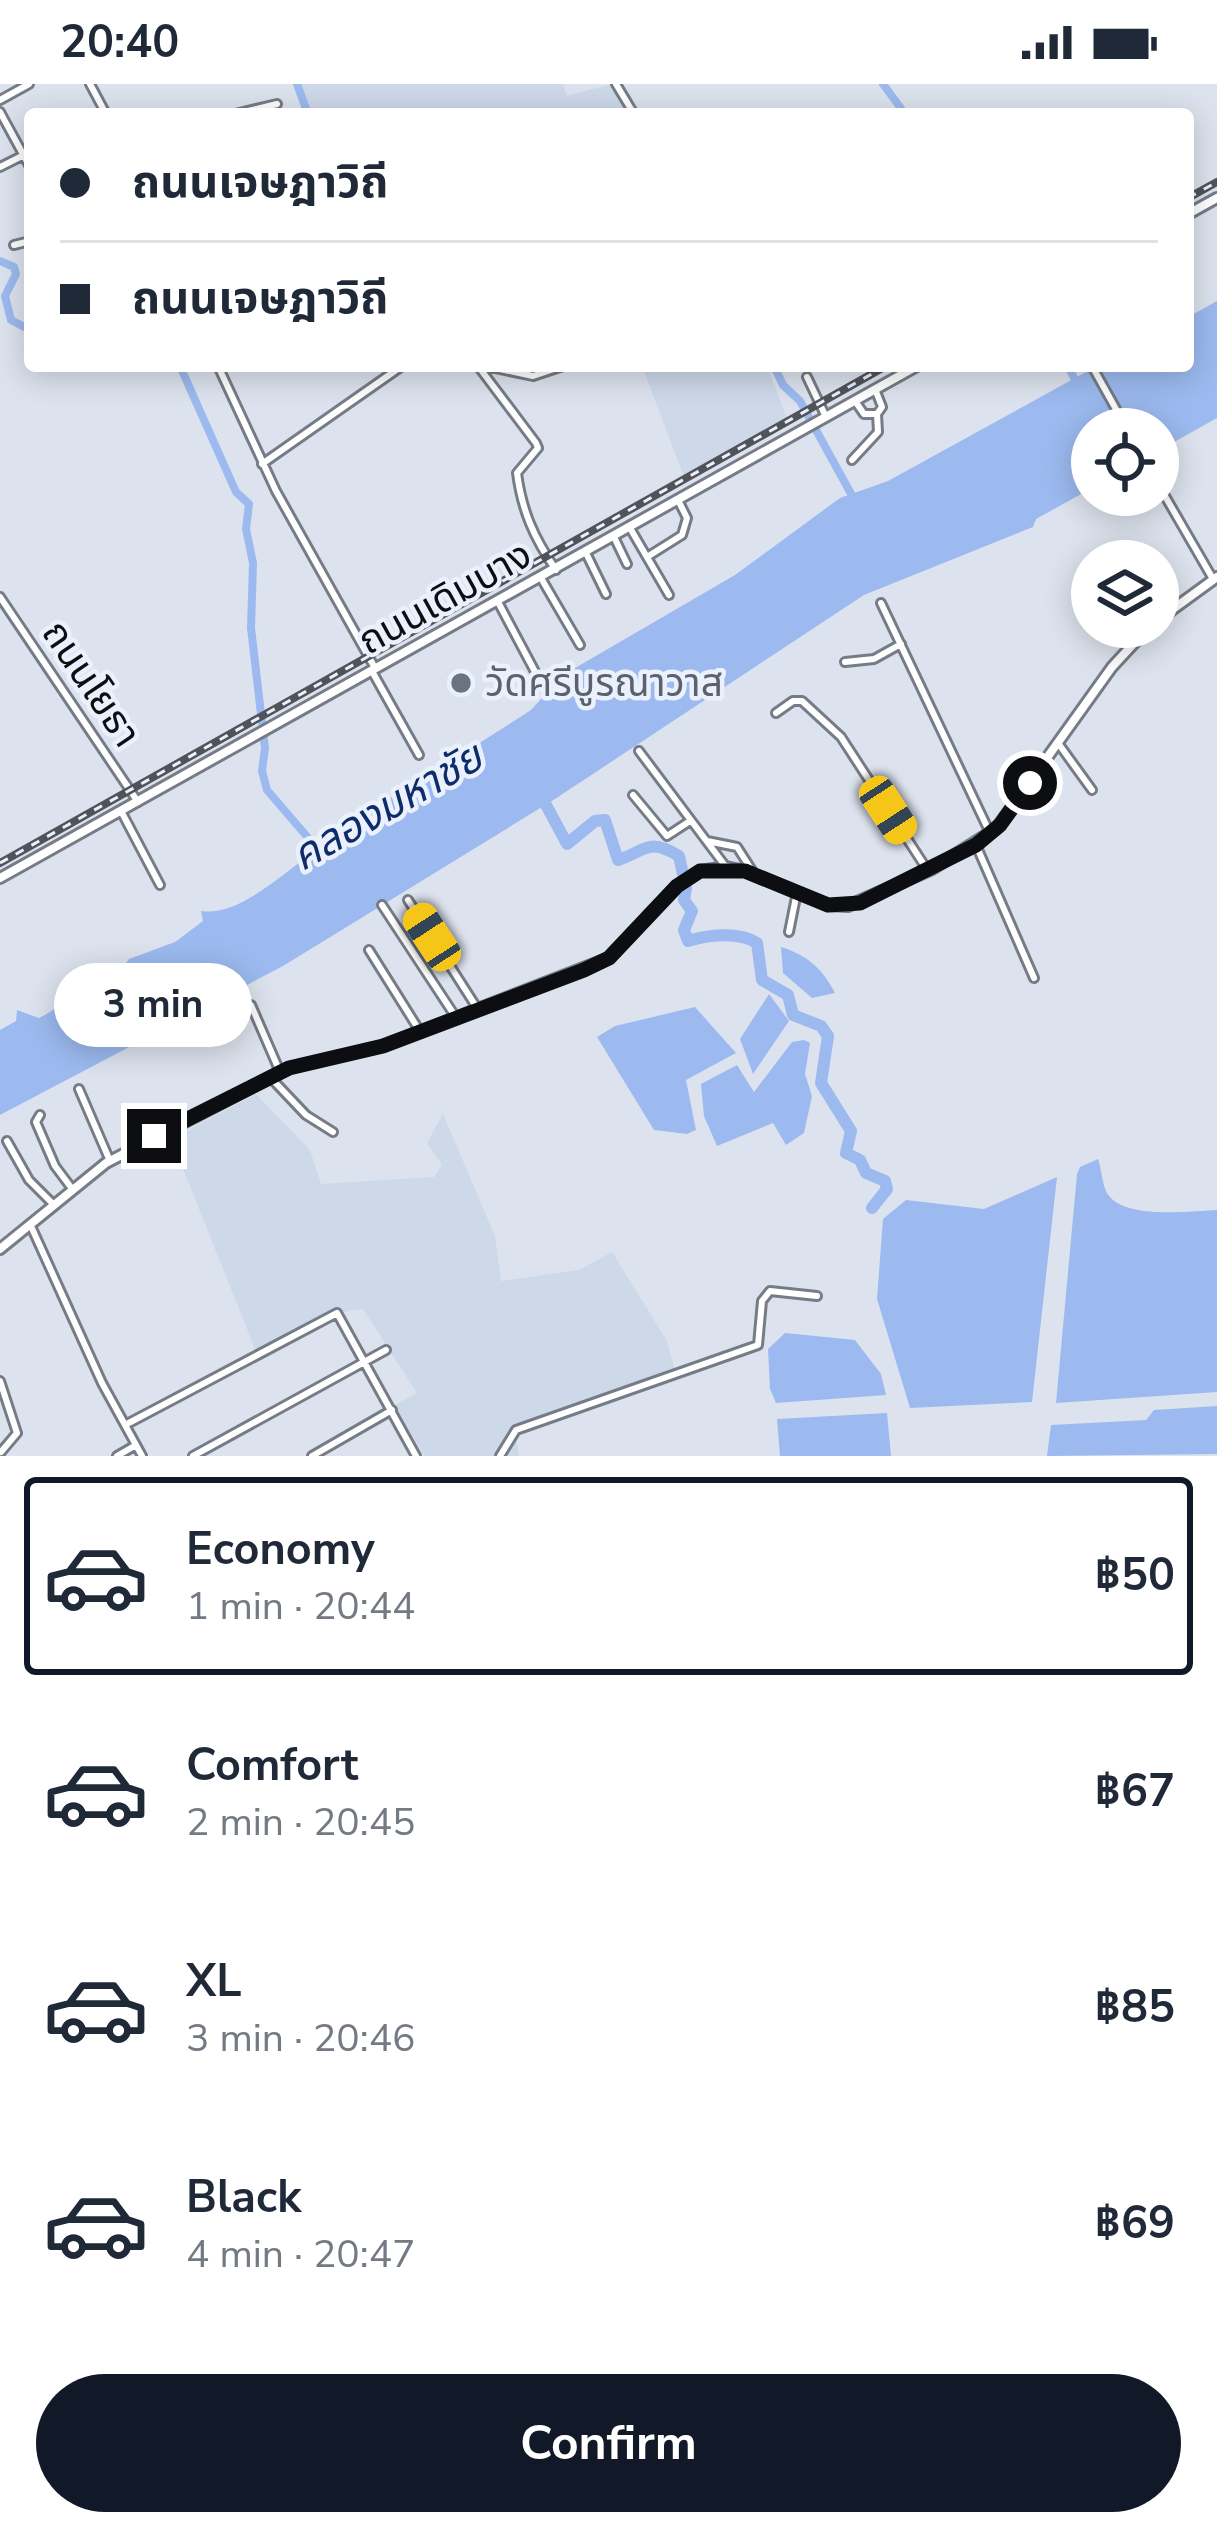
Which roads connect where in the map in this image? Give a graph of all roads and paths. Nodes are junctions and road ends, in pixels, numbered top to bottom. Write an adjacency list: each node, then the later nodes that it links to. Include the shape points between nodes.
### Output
1 (29, 84): 2 (street)
2 (0, 100)
3 (278, 104): 4 (street)
4 (261, 108)
5 (0, 112): 6 (street)
6 (24, 148)
7 (24, 242): 8 (street)
8 (14, 245)
9 (221, 372): 23 (street)
10 (393, 372): 23 (street)
11 (486, 372): 31 (street, via 538,448 517,473 520,499)
12 (513, 372): 13 (street)
13 (545, 372)
14 (905, 372): 17 (street, ถนนเดิมบาง)
15 (1095, 372): 19 (street)
16 (807, 377): 21 (street)
17 (875, 389): 18 (street, ถนนเดิมบาง); 20 (street)
18 (855, 401): 20 (street, via 864,414); 21 (street, ถนนเดิมบาง)
19 (1115, 408)
20 (877, 414): 22 (street, via 878,432)
21 (821, 420): 24 (street, ถนนเดิมบาง)
22 (852, 460)
23 (262, 464): 44 (street)
24 (678, 500): 26 (street, ถนนเดิมบาง); 29 (street, via 687,518 682,535)
25 (1176, 516): 33 (street)
26 (630, 528): 27 (street, ถนนเดิมบาง); 29 (street)
27 (614, 537): 28 (street, ถนนเดิมบาง); 30 (street)
28 (586, 553): 31 (street, ถนนเดิมบาง); 34 (street)
29 (647, 557): 35 (street)
30 (627, 564)
31 (556, 569): 32 (street, ถนนเดิมบาง)
32 (541, 578): 37 (street, ถนนเดิมบาง); 41 (street)
33 (1215, 578): 39 (street)
34 (606, 594)
35 (669, 595)
36 (0, 597): 52 (street, ถนนโยธา)
37 (498, 602): 44 (street, ถนนเดิมบาง); 45 (street)
38 (881, 603): 40 (street)
39 (1179, 605)
40 (901, 644): 43 (street); 55 (street)
41 (580, 645)
42 (1130, 648): 47 (street)
43 (845, 662)
44 (375, 672): 49 (street); 52 (street, ถนนเดิมบาง)
45 (541, 683)
46 (776, 713): 59 (street, via 802,701 838,734)
47 (1058, 743): 50 (street); 55 (street)
48 (639, 751): 54 (street)
49 (419, 755)
50 (1092, 790)
51 (633, 795): 54 (street, via 668,836)
52 (138, 802): 53 (street, ถนนเดิมบาง)
53 (121, 811): 61 (street, ถนนเดิมบาง); 62 (street)
54 (690, 821): 56 (street)
55 (991, 834): 57 (street)
56 (707, 841): 58 (street); 60 (street, via 737,847)
57 (976, 845): 59 (street); 68 (street)
58 (725, 867): 60 (street); 70 (street, via 680,883 609,958)
59 (928, 871): 63 (street, via 848,906)
60 (753, 874): 63 (street)
61 (0, 878)
62 (160, 885)
63 (797, 892): 66 (street)
64 (408, 900): 70 (street)
65 (382, 905): 71 (street)
66 (789, 932)
67 (369, 950): 72 (street)
68 (1034, 978)
69 (251, 1005): 73 (street)
70 (479, 1011): 71 (street)
71 (457, 1019): 72 (street)
72 (421, 1033): 73 (street)
73 (280, 1072): 74 (street)
74 (270, 1077): 77 (street); 79 (street)
75 (80, 1088): 79 (street)
76 (40, 1115): 80 (street, via 55,1166)
77 (333, 1132)
78 (8, 1141): 81 (street, via 28,1180)
79 (110, 1161): 80 (street)
80 (73, 1190): 81 (street)
81 (54, 1205): 82 (street)
82 (30, 1224): 83 (street); 89 (street)
83 (0, 1249)
84 (817, 1296): 97 (street, via 770,1292 758,1345 516,1430)
85 (386, 1350): 86 (street)
86 (365, 1361): 88 (street); 89 (street, via 341,1315 330,1313); 94 (street)
87 (0, 1381): 91 (street, via 17,1433)
88 (393, 1410): 95 (street); 96 (street)
89 (125, 1425): 90 (street)
90 (136, 1445): 92 (street); 93 (street)
91 (1, 1452)
92 (117, 1456)
93 (142, 1456)
94 (194, 1456)
95 (312, 1456)
96 (416, 1456)
97 (500, 1456)

